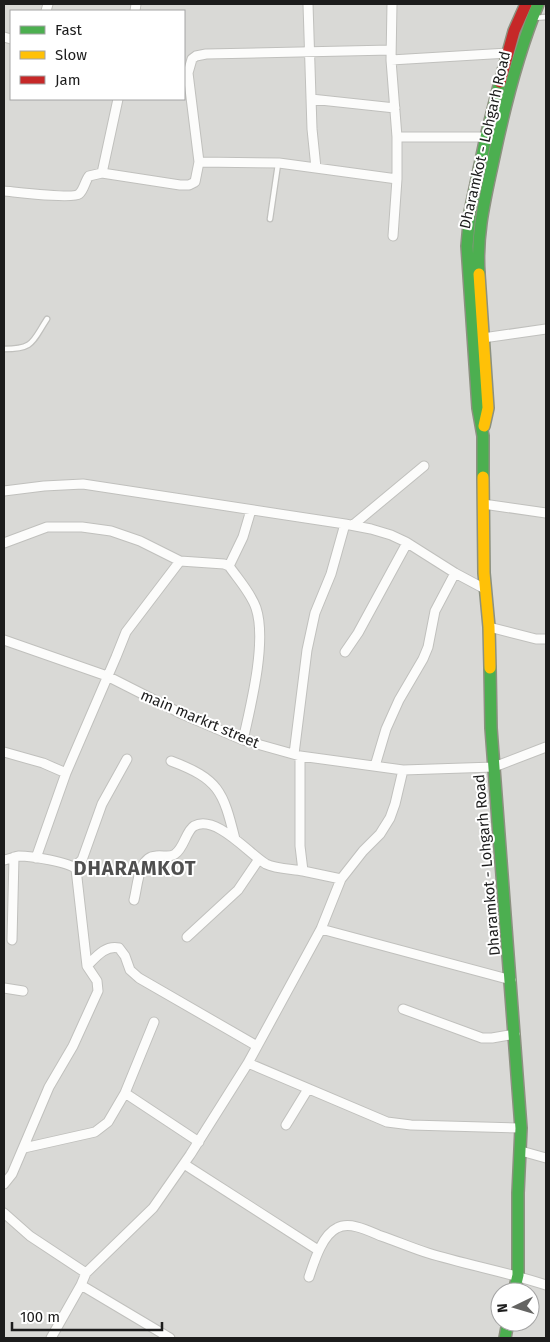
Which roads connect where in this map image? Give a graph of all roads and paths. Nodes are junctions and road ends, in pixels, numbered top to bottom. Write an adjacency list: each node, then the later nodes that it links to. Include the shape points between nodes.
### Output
1 (308, 4): 8 (street)
2 (392, 4): 7 (street)
3 (526, 4): 9 (street, Dharamkot - Lohgarh Road)
4 (538, 4): 6 (street, Dharamkot - Lohgarh Road)
5 (546, 18): 6 (lane)
6 (531, 19): 26 (street, Dharamkot - Lohgarh Road, via 504,109 479,226)
7 (391, 50): 8 (street); 10 (street)
8 (309, 52): 11 (street); 16 (street, via 206,54 192,59 188,72)
9 (508, 53): 10 (street); 15 (street, Dharamkot - Lohgarh Road)
10 (391, 60): 13 (street)
11 (311, 99): 13 (street); 18 (street)
12 (118, 100): 19 (street)
13 (395, 108): 14 (street)
14 (397, 137): 15 (street); 20 (street)
15 (486, 137): 28 (street, Dharamkot - Lohgarh Road, via 470,212 467,246 478,408)
16 (199, 162): 17 (street); 19 (street, via 194,182 189,185)
17 (278, 163): 18 (street); 22 (lane)
18 (316, 168): 20 (street)
19 (102, 173): 21 (street, via 89,176 77,195)
20 (397, 179): 23 (street)
21 (4, 191)
22 (270, 219)
23 (393, 236)
24 (47, 319): 27 (lane, via 30,345)
25 (546, 329): 26 (street)
26 (483, 338): 28 (street, Dharamkot - Lohgarh Road, via 488,408)
27 (4, 349)
28 (483, 436): 31 (street, Dharamkot - Lohgarh Road)
29 (424, 466): 34 (street)
30 (4, 491): 32 (street, via 83,484)
31 (484, 504): 33 (street); 40 (street, Dharamkot - Lohgarh Road)
32 (251, 510): 34 (street); 38 (street)
33 (546, 513)
34 (349, 525): 36 (street, via 391,535); 49 (street, via 315,613 307,650)
35 (4, 542): 37 (street, via 47,527 82,527 111,531 140,541)
36 (407, 543): 39 (street); 44 (street)
37 (180, 561): 38 (street); 45 (street, via 126,632)
38 (229, 566): 46 (street, via 256,607 260,638 253,696)
39 (455, 573): 40 (street); 52 (street, via 435,611 423,659 386,729)
40 (485, 589): 41 (street, Dharamkot - Lohgarh Road)
41 (489, 627): 42 (street); 53 (street, Dharamkot - Lohgarh Road)
42 (546, 639)
43 (4, 640): 45 (street, main markrt street)
44 (345, 652)
45 (107, 676): 46 (street, main markrt street); 55 (street)
46 (243, 740): 49 (street, main markrt street)
47 (546, 747): 53 (street, main markrt street)
48 (4, 752): 55 (street)
49 (297, 755): 52 (street, main markrt street); 62 (street)
50 (127, 759): 61 (street, via 102,804 82,860)
51 (171, 761): 56 (street, via 210,780 222,796)
52 (375, 766): 54 (street, main markrt street)
53 (494, 767): 54 (street, main markrt street); 69 (street, Dharamkot - Lohgarh Road)
54 (403, 770): 63 (street, via 390,818)
55 (66, 772): 58 (street)
56 (236, 839): 59 (street); 64 (street, via 225,831 194,826 177,853 154,856 142,864)
57 (14, 857): 58 (street); 60 (street); 67 (street)
58 (36, 858): 61 (street)
59 (259, 859): 62 (street, via 268,865); 66 (street, via 238,890)
60 (4, 860)
61 (74, 867): 68 (street, via 78,873)
62 (303, 871): 63 (street)
63 (341, 879): 65 (street)
64 (134, 900)
65 (321, 929): 69 (street); 75 (street)
66 (187, 937)
67 (12, 940)
68 (87, 966): 75 (street, via 106,949 119,948 130,970 140,978); 82 (street, via 97,980 98,991 73,1046 49,1087)
69 (511, 980): 74 (street, Dharamkot - Lohgarh Road)
70 (4, 988): 71 (street)
71 (23, 991)
72 (403, 1009): 74 (street, via 482,1038)
73 (154, 1022): 78 (street)
74 (515, 1034): 80 (street, Dharamkot - Lohgarh Road)
75 (257, 1046): 76 (street)
76 (248, 1063): 77 (street); 81 (street)
77 (308, 1089): 79 (street); 80 (street, via 387,1122)
78 (125, 1093): 81 (street); 82 (street, via 108,1122 95,1132)
79 (286, 1125)
80 (521, 1128): 83 (street, Dharamkot - Lohgarh Road)
81 (199, 1142): 85 (street)
82 (24, 1148): 86 (street)
83 (521, 1151): 84 (street); 90 (street, Dharamkot - Lohgarh Road)
84 (546, 1158)
85 (184, 1164): 88 (street); 89 (street, via 153,1208)
86 (4, 1184)
87 (4, 1213): 89 (street, via 30,1236)
88 (318, 1250): 90 (street, via 337,1227 355,1226 428,1253); 91 (street)
89 (86, 1273): 93 (street)
90 (518, 1275): 92 (street, Dharamkot - Lohgarh Road); 94 (street)
91 (309, 1277)
92 (516, 1282)
93 (81, 1285): 95 (street); 96 (street)
94 (546, 1285)
95 (50, 1338)
96 (170, 1338)

